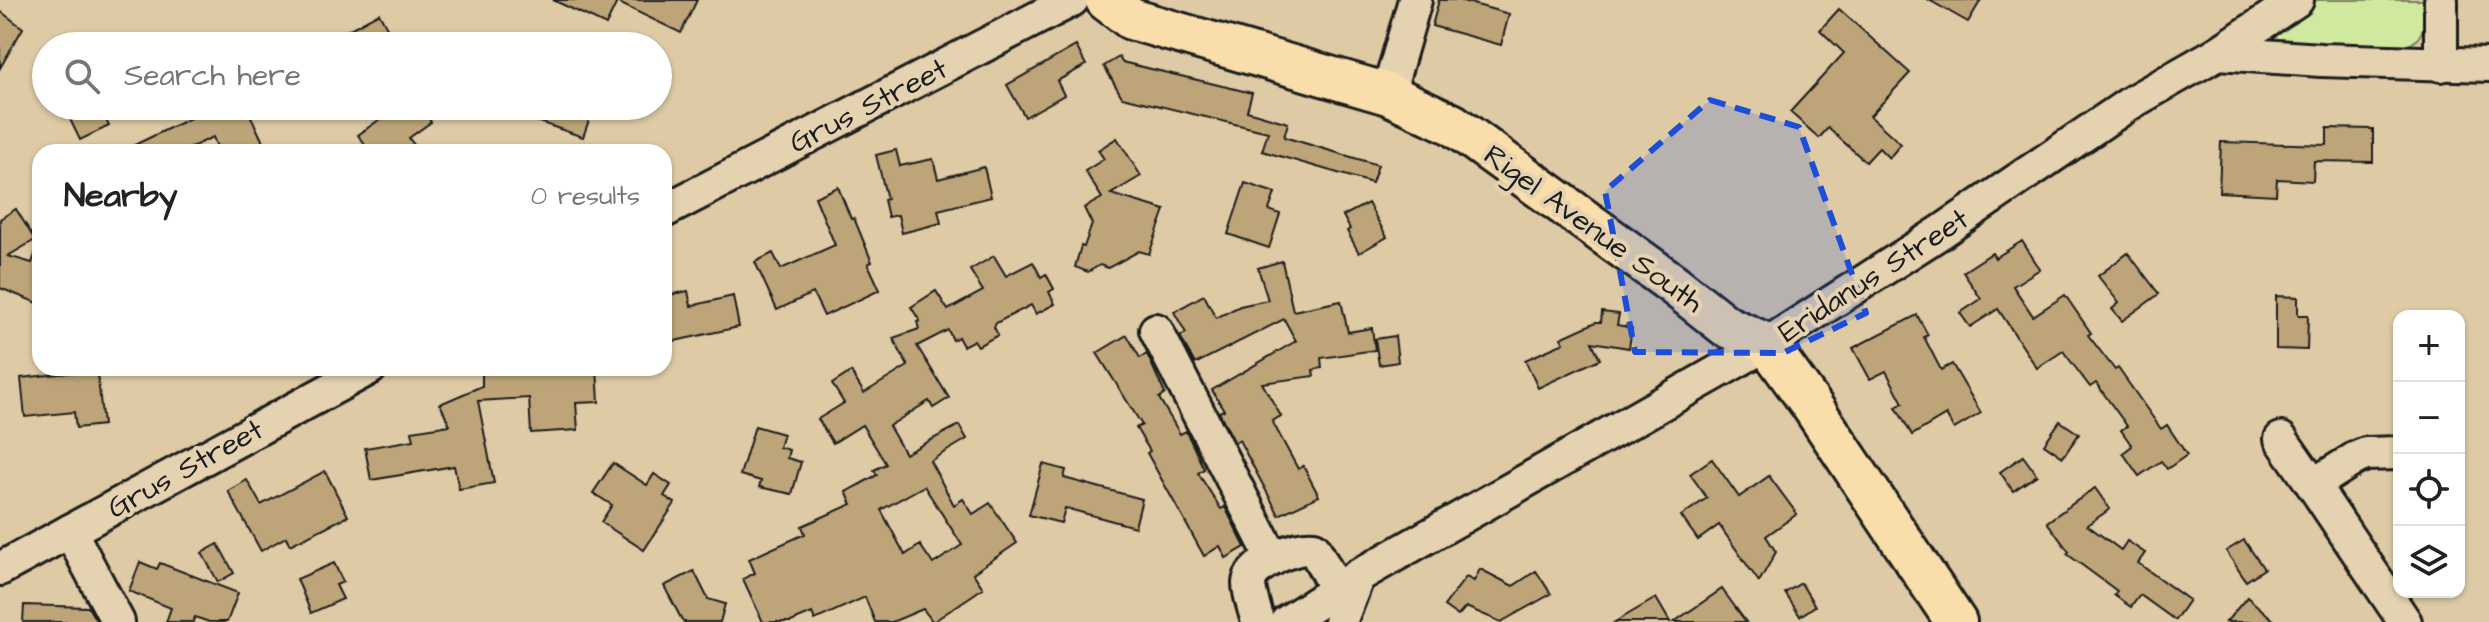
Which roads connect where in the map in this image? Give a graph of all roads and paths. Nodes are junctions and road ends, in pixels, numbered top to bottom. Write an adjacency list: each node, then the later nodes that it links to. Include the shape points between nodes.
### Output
1 (1072, 0): 10 (street, Grus Street)
2 (1106, 0): 9 (main road, Rigel Avenue South, via 1131,19)
3 (1415, 0): 9 (street)
4 (2297, 0): 6 (street, Eridanus Street)
5 (2441, 0): 7 (street)
6 (2218, 53): 7 (street); 12 (street, Eridanus Street, via 2132,102)
7 (2441, 65): 8 (street)
8 (2489, 65)
9 (1388, 94): 12 (main road, Rigel Avenue South, via 1452,124 1726,326)
10 (672, 207)
11 (1156, 330): 18 (street)
12 (1767, 344): 20 (street, Eridanus Street); 24 (main road)
13 (355, 376): 17 (street, Grus Street)
14 (2281, 439): 16 (street)
15 (2393, 453): 16 (street, via 2366,454)
16 (2313, 485): 25 (street)
17 (70, 531): 19 (street, Grus Street); 21 (street)
18 (1273, 559): 20 (street, via 1314,548); 22 (street, via 1249,580)
19 (0, 569)
20 (1345, 596): 23 (street, Eridanus Street)
21 (118, 622)
22 (1258, 622)
23 (1287, 622)
24 (1956, 622)
25 (2405, 622)

